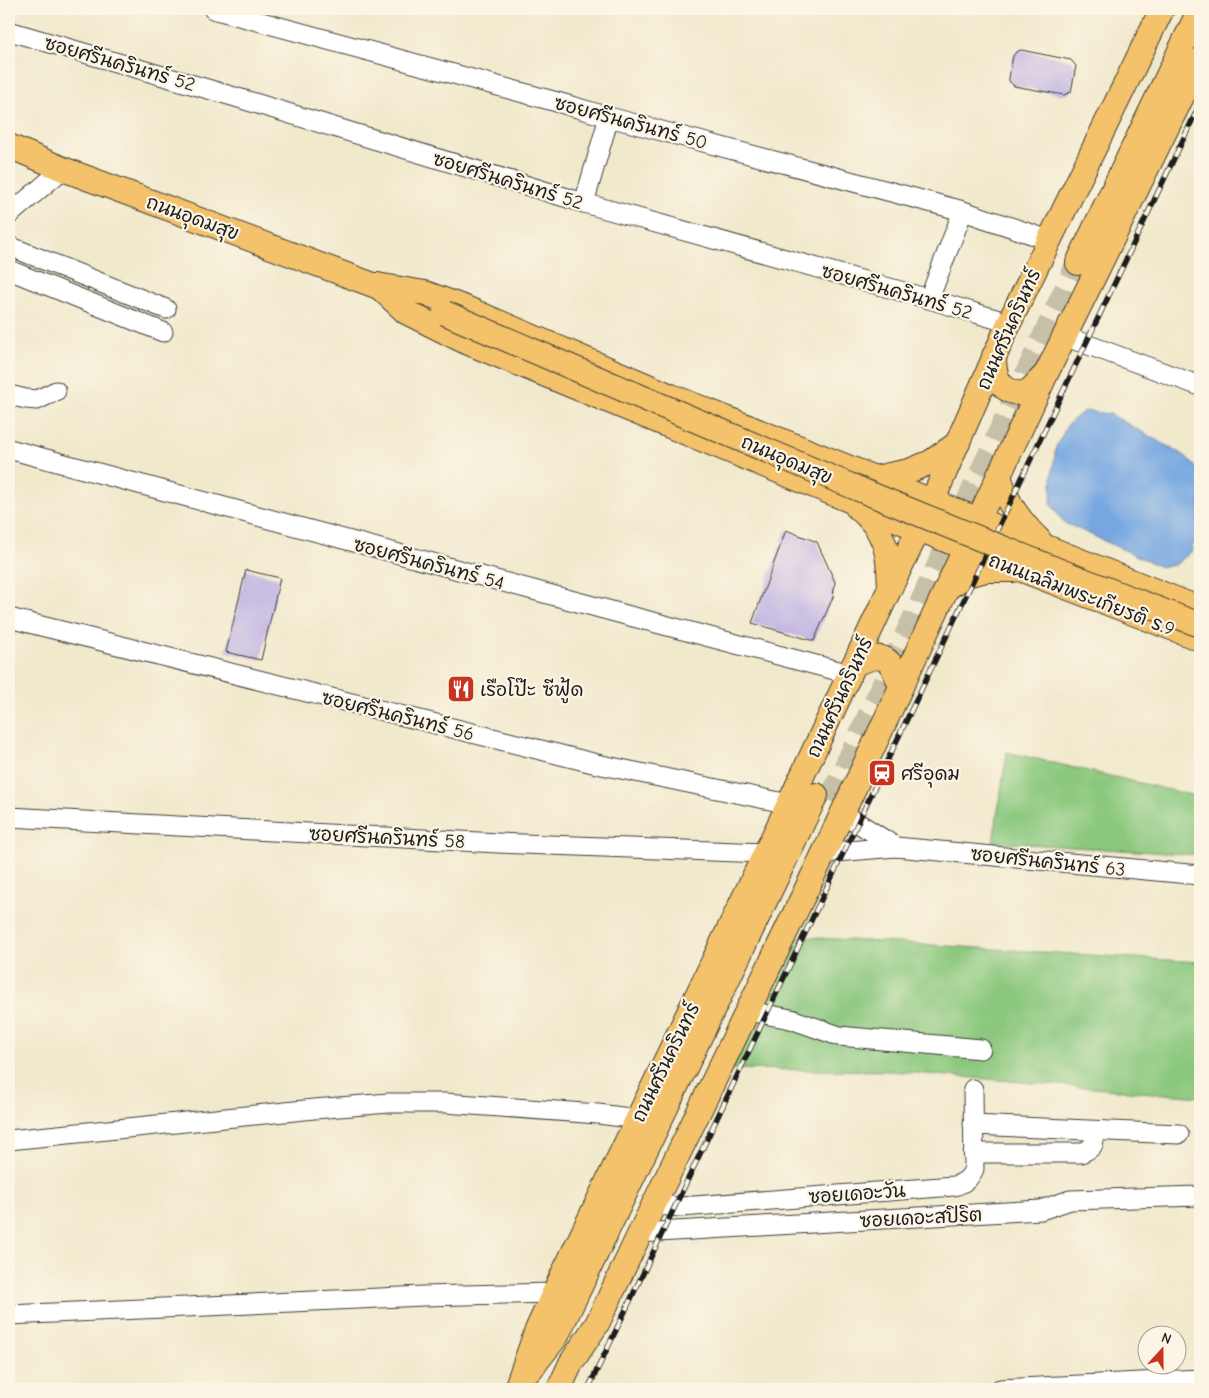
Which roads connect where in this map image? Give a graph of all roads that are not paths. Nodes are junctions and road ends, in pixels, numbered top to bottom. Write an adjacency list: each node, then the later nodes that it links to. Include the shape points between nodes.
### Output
1 (213, 9): 7 (street, ซอยศรีนครินทร์ 50)
2 (1162, 9): 14 (main road, ถนนศรีนครินทร์, via 1090,158)
3 (1182, 9): 14 (main road, ถนนศรีนครินทร์)
4 (1200, 9): 14 (main road, ถนนศรีนครินทร์)
5 (9, 31): 10 (street, ซอยศรีนครินทร์ 52)
6 (1200, 60): 21 (main road, ถนนศรีนครินทร์)
7 (609, 117): 10 (street); 11 (street, ซอยศรีนครินทร์ 50)
8 (9, 146): 9 (main road, ถนนอุดมสุข)
9 (63, 169): 12 (street); 16 (main road, ถนนอุดมสุข)
10 (584, 203): 17 (street, ซอยศรีนครินทร์ 52)
11 (962, 211): 14 (street, ซอยศรีนครินทร์ 50); 17 (street)
12 (9, 215)
13 (9, 246): 18 (street)
14 (1063, 253): 19 (main road, ถนนศรีนครินทร์)
15 (9, 270): 20 (street)
16 (377, 286): 27 (main road, ถนนอุดมสุข, via 425,293); 30 (main road, ถนนอุดมสุข, via 406,312 466,342); 46 (main road, ถนนอุดมสุข, bridge, via 825,475)
17 (929, 299): 19 (street, ซอยศรีนครินทร์ 52)
18 (166, 309)
19 (1009, 323): 22 (main road, ถนนศรีนครินทร์)
20 (163, 332)
21 (1064, 336): 23 (main road, ถนนศรีนครินทร์); 24 (street)
22 (994, 356): 23 (main road, via 997,379 1005,389 1016,393 1027,392); 28 (main road, ถนนศรีนครินทร์)
23 (1046, 374): 31 (main road, ถนนศรีนครินทร์)
24 (1200, 386)
25 (56, 392): 26 (street, via 37,400)
26 (9, 394)
27 (745, 426): 30 (main road, via 752,433 752,446 746,452); 32 (main road, ถนนอุดมสุข)
28 (958, 444): 32 (main road, via 931,462 909,471); 34 (main road, ถนนศรีนครินทร์)
29 (9, 450): 48 (street, ซอยศรีนครินทร์ 54, via 587,605)
30 (733, 452): 33 (main road, ถนนอุดมสุข)
31 (999, 475): 35 (main road, ถนนศรีนครินทร์); 37 (main road, via 1011,506)
32 (875, 478): 34 (main road, ถนนอุดมสุข)
33 (845, 499): 36 (main road, ถนนอุดมสุข); 41 (main road, via 862,511 884,538 890,562)
34 (932, 502): 35 (main road, ถนนอุดมสุข); 36 (main road, ถนนศรีนครินทร์)
35 (978, 519): 37 (main road, ถนนเฉลิมพระเกียรติ ร.9); 38 (main road, ถนนศรีนครินทร์)
36 (919, 529): 38 (main road, ถนนอุดมสุข); 41 (main road, ถนนศรีนครินทร์)
37 (1044, 545): 39 (main road, ถนนเฉลิมพระเกียรติ ร.9)
38 (965, 548): 40 (main road, ถนนเฉลิมพระเกียรติ ร.9); 42 (main road, ถนนศรีนครินทร์)
39 (1095, 566): 43 (main road, via 1081,565 1070,572 1073,585); 44 (main road, ถนนเฉลิมพระเกียรติ ร.9)
40 (1023, 570): 42 (main road, via 986,570 967,576); 43 (main road, ถนนเฉลิมพระเกียรติ ร.9)
41 (890, 588): 48 (main road, ถนนศรีนครินทร์)
42 (947, 588): 49 (main road, ถนนศรีนครินทร์)
43 (1084, 594): 47 (main road, ถนนเฉลิมพระเกียรติ ร.9)
44 (1200, 609)
45 (9, 618): 51 (street, ซอยศรีนครินทร์ 56, via 597,764)
46 (1200, 625)
47 (1200, 639)
48 (852, 669): 49 (main road, via 867,658 884,658 893,666); 51 (main road, ถนนศรีนครินทร์)
49 (901, 686): 50 (main road, ถนนศรีนครินทร์, via 887,717)
50 (830, 803): 53 (street, ซอยศรีนครินทร์ 63); 55 (main road, ถนนศรีนครินทร์); 71 (main road, ถนนศรีนครินทร์, via 580,1320); 73 (main road, ถนนศรีนครินทร์, via 556,1337)
51 (789, 804): 54 (main road, ถนนศรีนครินทร์)
52 (9, 818): 54 (street, ซอยศรีนครินทร์ 58)
53 (896, 848): 55 (street, ซอยศรีนครินทร์ 63); 56 (street, ซอยศรีนครินทร์ 63)
54 (765, 853): 60 (main road, ถนนศรีนครินทร์)
55 (824, 853): 57 (main road, ถนนศรีนครินทร์)
56 (1200, 875)
57 (748, 1011): 58 (street, via 791,1018 838,1036); 67 (main road, ถนนศรีนครินทร์)
58 (980, 1049)
59 (972, 1089): 61 (street, ซอยเดอะวัน)
60 (638, 1119): 64 (street, via 445,1103 389,1103); 69 (main road, ถนนศรีนครินทร์)
61 (973, 1125): 62 (street); 65 (street, ซอยเดอะวัน)
62 (1095, 1130): 63 (street); 65 (street, via 1091,1149 1081,1153)
63 (1179, 1134)
64 (9, 1140)
65 (973, 1153): 67 (street, ซอยเดอะวัน, via 974,1170 970,1178 954,1186 681,1207)
66 (1200, 1196): 68 (street, ซอยเดอะสปิริต, via 1070,1200 1041,1210)
67 (654, 1205): 68 (main road, ถนนศรีนครินทร์)
68 (640, 1233): 71 (main road, ถนนศรีนครินทร์, via 597,1324)
69 (554, 1293): 70 (street); 73 (main road, ถนนศรีนครินทร์)
70 (9, 1315)
71 (571, 1363): 74 (main road, ถนนศรีนครินทร์)
72 (1200, 1379): 75 (street)
73 (517, 1387)
74 (559, 1389)
75 (1000, 1389)

